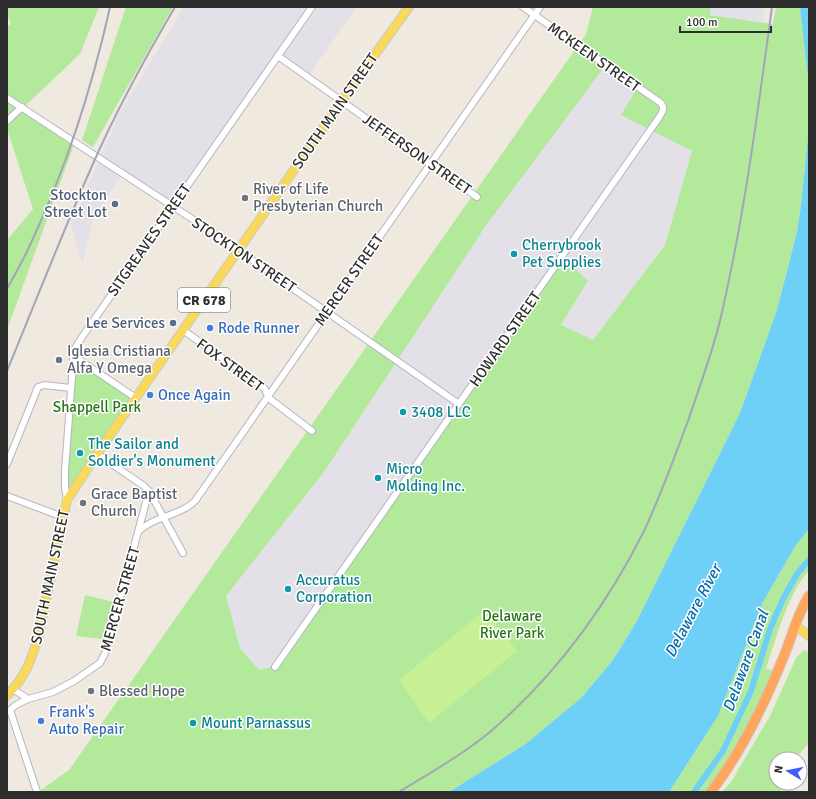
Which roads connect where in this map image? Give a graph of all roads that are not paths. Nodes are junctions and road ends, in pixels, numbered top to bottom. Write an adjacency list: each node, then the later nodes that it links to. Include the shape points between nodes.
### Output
1 (312, 7): 6 (street, SITGREAVES STREET)
2 (409, 7): 8 (main road, SOUTH MAIN STREET / CR 678)
3 (523, 7): 5 (street, MCKEEN STREET)
4 (540, 7): 5 (street, MERCER STREET)
5 (534, 15): 9 (street, MCKEEN STREET); 12 (street, MERCER STREET)
6 (278, 56): 8 (street, JEFFERSON STREET); 14 (street, SITGREAVES STREET)
7 (7, 98): 10 (street, STOCKTON STREET)
8 (341, 102): 12 (street, JEFFERSON STREET); 15 (main road, SOUTH MAIN STREET / CR 678)
9 (664, 107): 22 (street, HOWARD STREET)
10 (22, 108): 11 (street); 14 (street, STOCKTON STREET)
11 (7, 121)
12 (430, 164): 13 (street, JEFFERSON STREET); 16 (street, MERCER STREET)
13 (477, 197)
14 (172, 207): 15 (street, STOCKTON STREET); 18 (street, SITGREAVES STREET, via 82,337)
15 (238, 251): 16 (street, STOCKTON STREET); 17 (main road, SOUTH MAIN STREET / CR 678)
16 (326, 311): 20 (street, MERCER STREET); 22 (street, STOCKTON STREET)
17 (182, 330): 20 (street, FOX STREET, via 264,388); 21 (main road, SOUTH MAIN STREET / CR 678)
18 (73, 357): 19 (street, SITGREAVES STREET); 21 (street)
19 (71, 388): 25 (street, via 44,385 38,387); 28 (street, SITGREAVES STREET, via 65,470)
20 (268, 396): 23 (street, FOX STREET); 30 (street, MERCER STREET, via 195,500 187,507)
21 (136, 398): 24 (main road, SOUTH MAIN STREET / CR 678)
22 (459, 404): 36 (street, HOWARD STREET)
23 (312, 431)
24 (97, 454): 26 (street); 28 (main road, SOUTH MAIN STREET / CR 678)
25 (7, 464)
26 (149, 491): 30 (street); 31 (street, MERCER STREET)
27 (7, 496): 29 (street)
28 (67, 500): 29 (main road, SOUTH MAIN STREET)
29 (63, 517): 37 (main road, SOUTH MAIN STREET, via 39,634 30,663)
30 (164, 518): 31 (street, MERCER STREET, via 148,524); 32 (street)
31 (139, 531): 38 (street, MERCER STREET, via 102,661 65,686)
32 (183, 553)
33 (809, 596): 34 (highway)
34 (795, 625): 35 (main road); 40 (highway, via 765,700 736,755)
35 (809, 636)
36 (275, 668)
37 (10, 692): 38 (street)
38 (28, 700): 39 (street, MERCER STREET, via 11,708 10,712)
39 (37, 792)
40 (711, 792)

